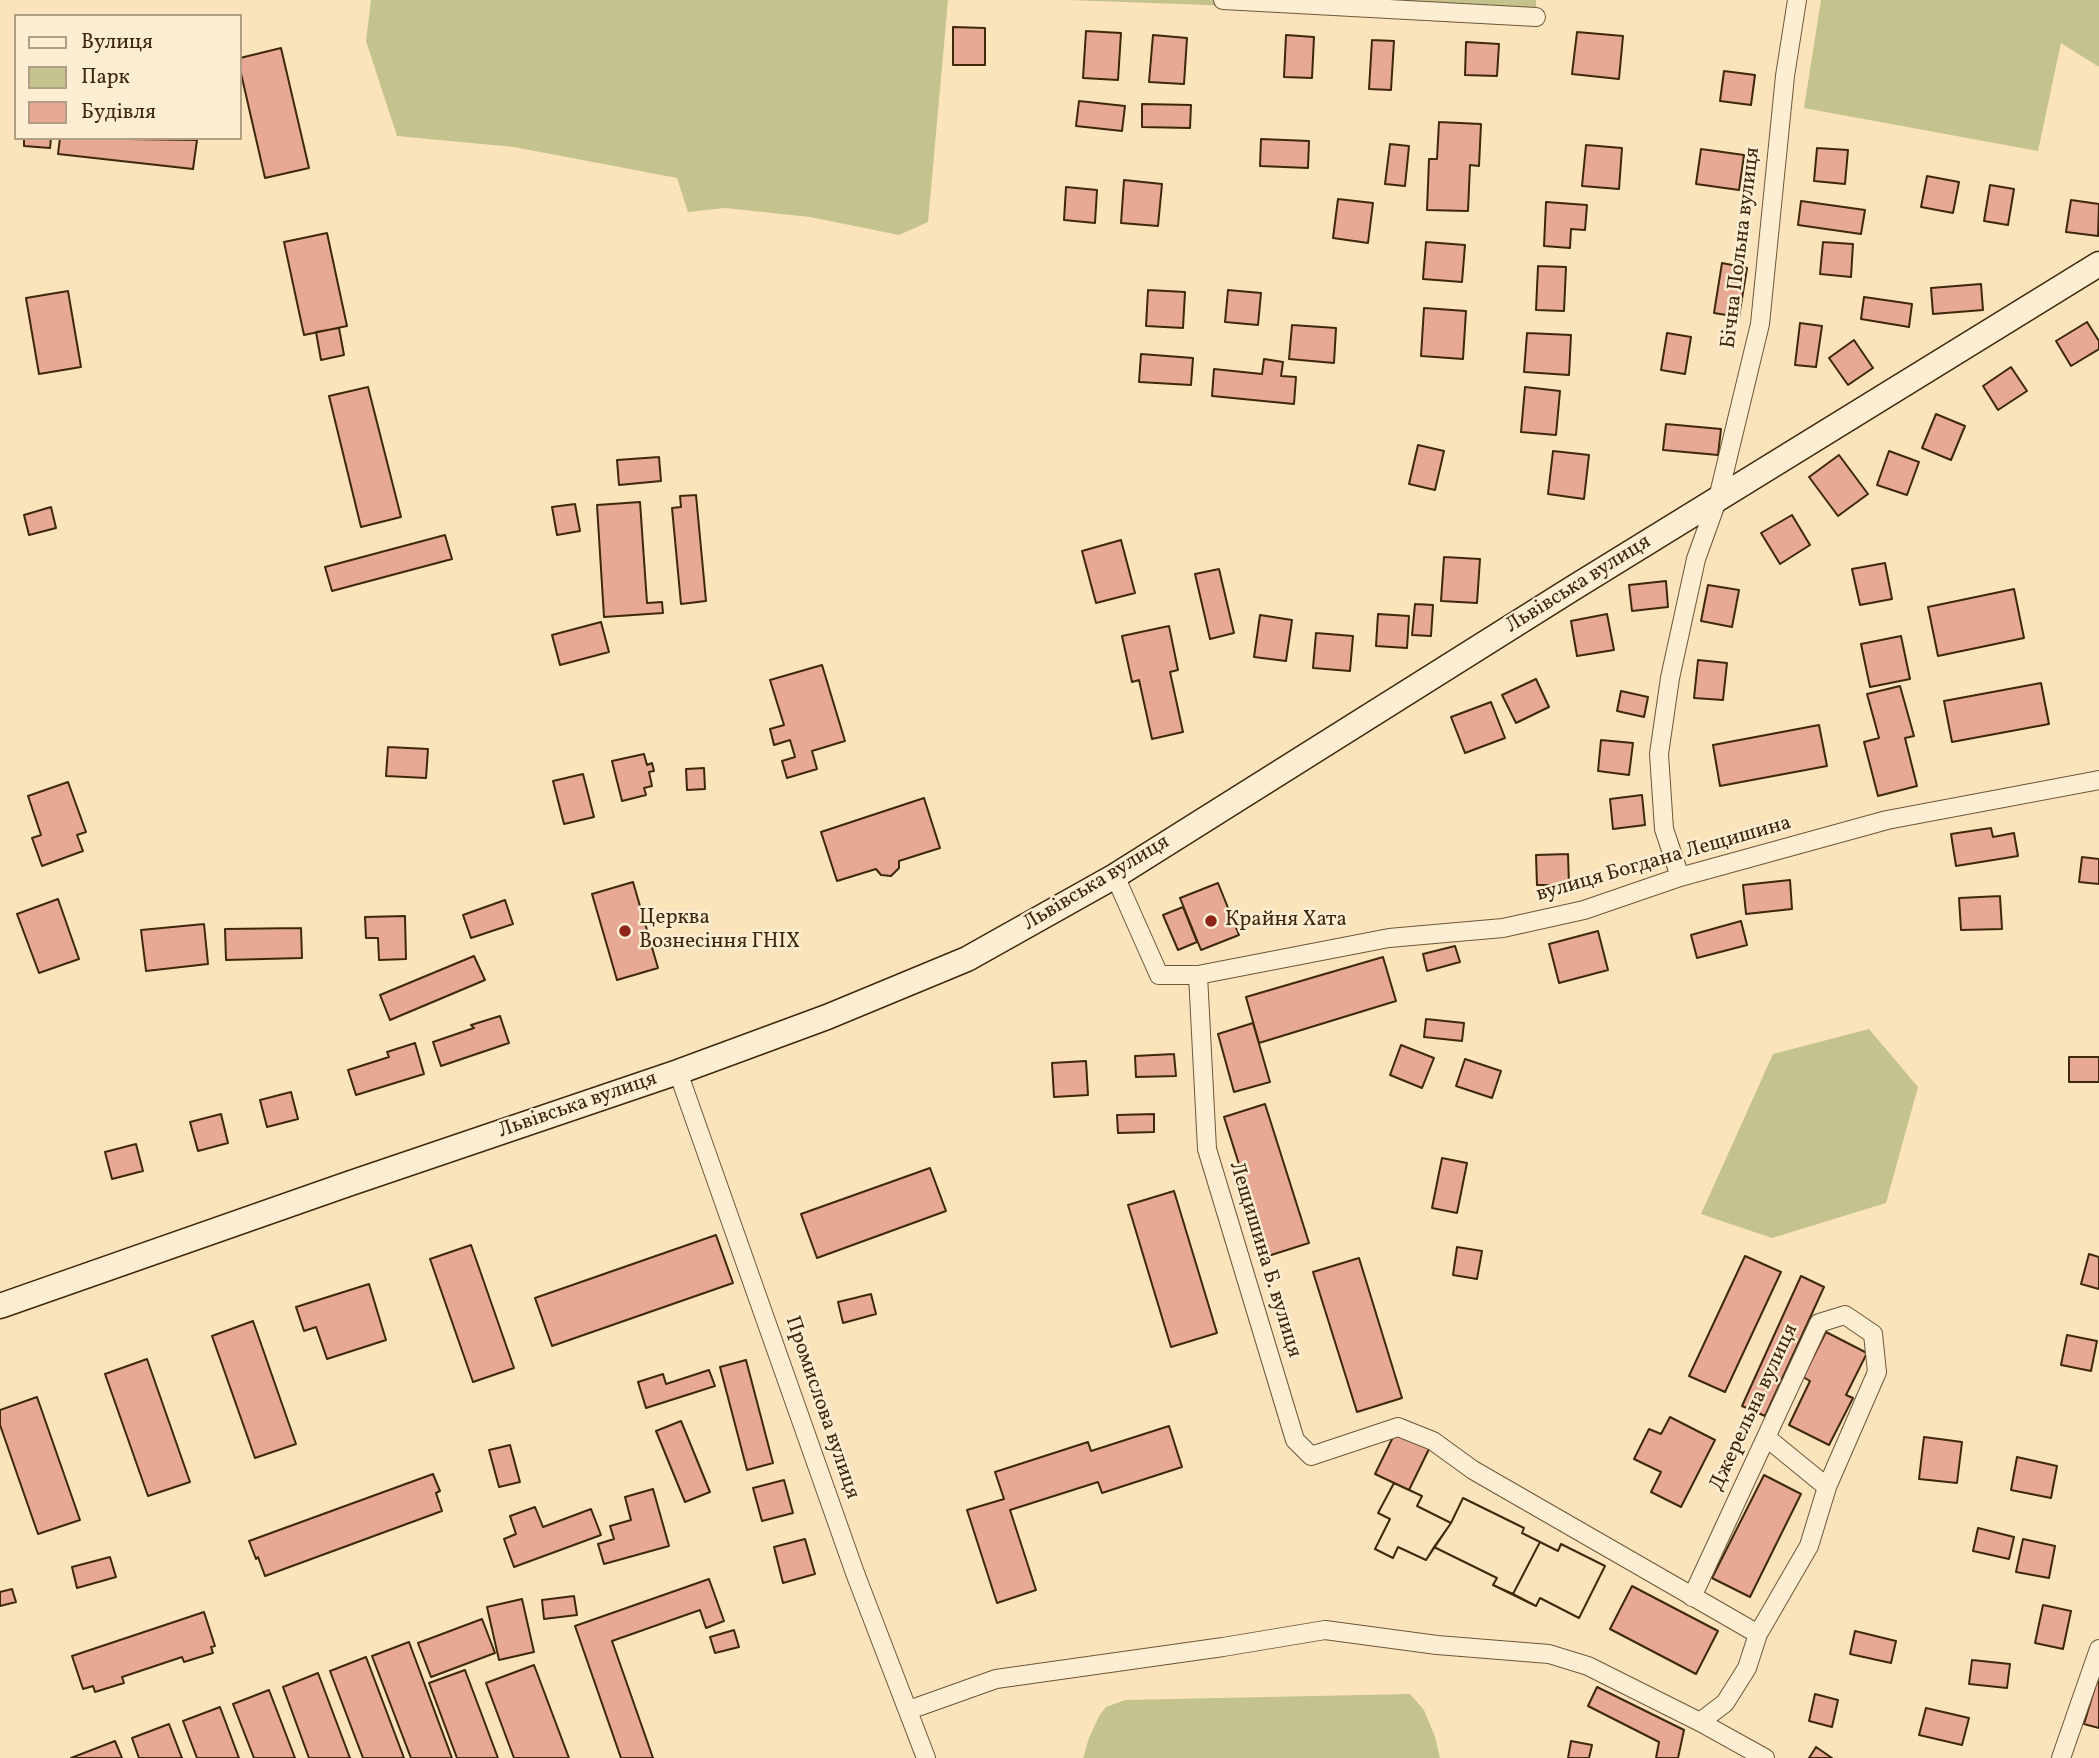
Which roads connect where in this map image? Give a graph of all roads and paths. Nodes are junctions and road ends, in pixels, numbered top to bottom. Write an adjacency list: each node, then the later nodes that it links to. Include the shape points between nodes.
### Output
1 (1223, 0): 3 (street)
2 (1797, 0): 5 (street, Бічна Польна вулиця, via 1760,324)
3 (1536, 17)
4 (2099, 264): 5 (main road, Львівська вулиця)
5 (1718, 498): 7 (main road, Львівська вулиця); 8 (street, via 1696,559 1659,754 1664,829)
6 (2099, 780): 8 (street, вулиця Богдана Лещишина, via 1887,820)
7 (1115, 876): 9 (street, via 1159,975); 10 (main road, Львівська вулиця, via 954,965)
8 (1680, 877): 9 (street, вулиця Богдана Лещишина, via 1584,911 1503,928 1389,938)
9 (1198, 975): 14 (street, Лещишина Б. вулиця, via 1207,1149 1295,1440 1311,1456 1398,1427 1433,1441 1472,1470)
10 (678, 1072): 11 (main road, Львівська вулиця); 17 (street, Промислова вулиця, via 855,1573)
11 (0, 1306)
12 (1767, 1438): 13 (street); 13 (street, Джерельна вулиця, via 1819,1323 1845,1315 1873,1335 1877,1371); 14 (street, Джерельна вулиця)
13 (1827, 1487): 15 (street, Джерельна вулиця, via 1809,1546)
14 (1692, 1597): 15 (street)
15 (1758, 1634): 18 (street, Джерельна вулиця, via 1747,1668 1726,1703)
16 (2099, 1649): 21 (street)
17 (909, 1710): 18 (street, via 996,1679 1325,1630 1549,1654 1588,1667); 19 (street, Промислова вулиця)
18 (1700, 1723): 20 (street)
19 (926, 1758)
20 (1765, 1758)
21 (2061, 1758)

